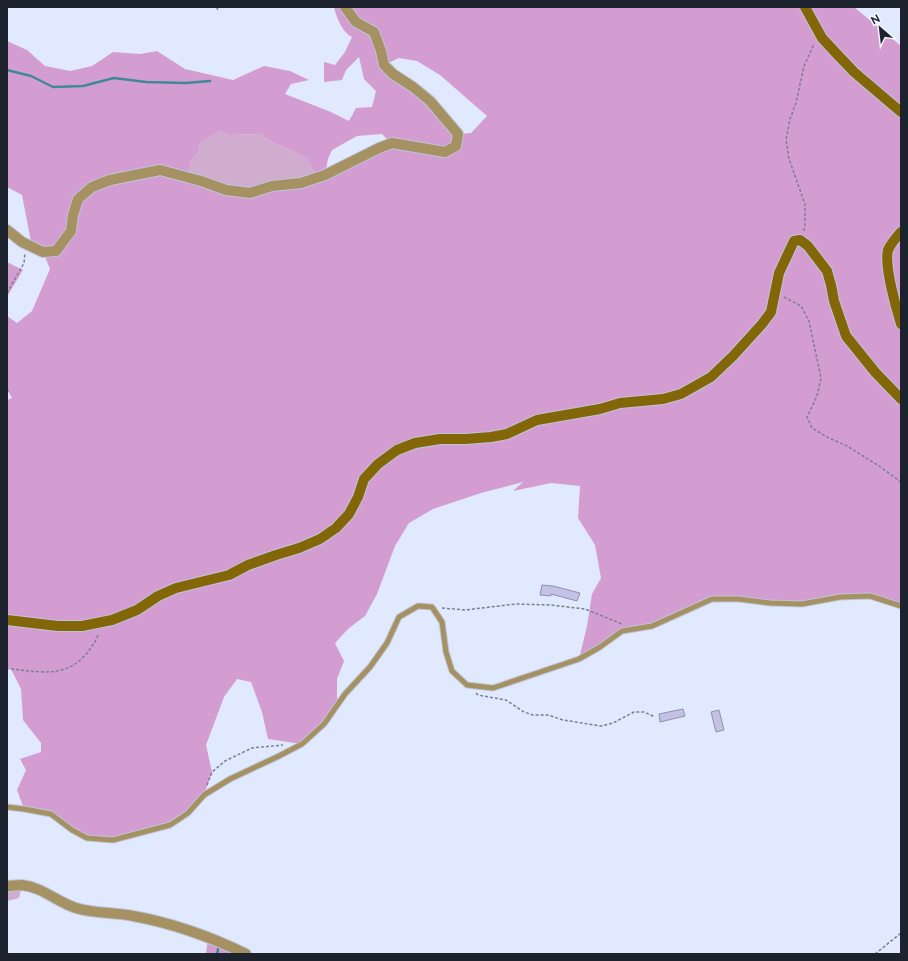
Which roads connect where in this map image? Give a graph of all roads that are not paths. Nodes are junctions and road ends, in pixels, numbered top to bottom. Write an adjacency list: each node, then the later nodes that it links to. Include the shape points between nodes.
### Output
1 (345, 7): 4 (street, via 356,22 374,32 384,65 430,101 458,134 456,146 445,152 392,143 325,175 301,183 272,186 250,193 226,190 160,170 133,175 92,187 78,199 70,231 56,251 43,252 24,243)
2 (805, 7): 3 (street, via 822,38 854,72)
3 (901, 112)
4 (7, 230)
5 (901, 232): 6 (street, via 888,250 887,261)
6 (901, 324)
7 (901, 400): 9 (street, via 846,336 827,271 808,246 800,240 794,241 779,274 771,312 711,377 681,394 537,420 507,434 491,437 415,442 397,450 378,464 364,479 349,514 336,528 320,539 248,565 229,575 176,588 137,610 112,620 82,626)
8 (901, 606): 10 (lane, via 870,596 840,597 802,604 712,599 652,626 622,631 579,659 492,688 467,685 452,671 446,652 442,622 432,607 418,606 399,617 387,643 370,666 345,694 324,724 302,744 230,779 204,795 188,813 170,825 113,840 87,838 51,814)
9 (7, 620)
10 (7, 807)
11 (7, 886): 12 (street, via 22,885 40,890 75,908 132,915 168,924 227,944)
12 (246, 954)

